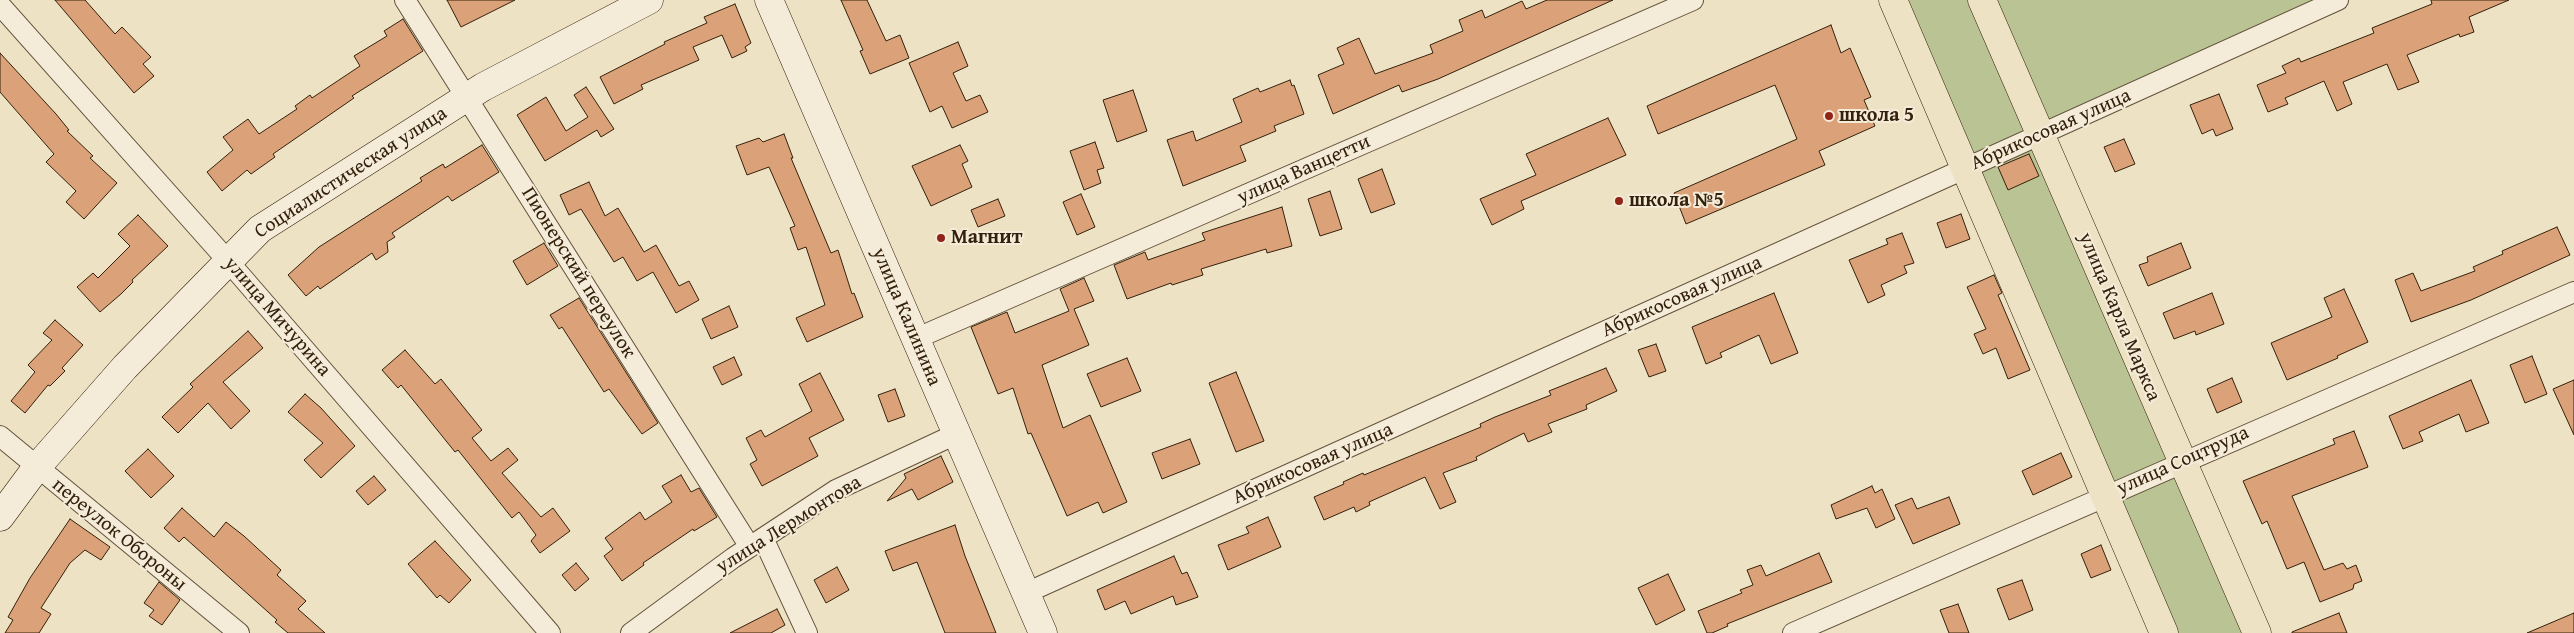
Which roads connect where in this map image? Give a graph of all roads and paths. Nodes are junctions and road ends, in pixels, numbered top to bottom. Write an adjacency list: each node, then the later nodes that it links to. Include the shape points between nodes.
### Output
1 (405, 0): 9 (street, Пионерский переулок)
2 (650, 0): 9 (street, Социалистическая улица)
3 (769, 0): 14 (street, улица Калинина)
4 (1693, 0): 14 (street, улица Ванцетти)
5 (1893, 0): 11 (main road)
6 (1982, 0): 10 (main road, улица Карла Маркса)
7 (2338, 0): 10 (street, Абрикосовая улица)
8 (0, 5): 12 (street, улица Мичурина)
9 (467, 97): 12 (street, Социалистическая улица, via 260,229); 21 (street, Пионерский переулок)
10 (2041, 134): 11 (street, Абрикосовая улица); 17 (main road, улица Карла Маркса)
11 (1966, 169): 19 (main road); 22 (street, Абрикосовая улица)
12 (228, 261): 18 (street, Социалистическая улица, via 125,367); 24 (street, улица Мичурина)
13 (2574, 292): 17 (street, улица Соцтруда)
14 (915, 339): 15 (street, улица Калинина)
15 (956, 434): 21 (street, улица Лермонтова, via 836,490); 22 (street, улица Калинина)
16 (0, 436): 18 (street, переулок Обороны)
17 (2182, 461): 19 (street, улица Соцтруда); 30 (main road, улица Карла Маркса)
18 (37, 467): 20 (street, Социалистическая улица); 23 (street, переулок Обороны)
19 (2106, 495): 28 (street, улица Соцтруда); 29 (main road)
20 (0, 517)
21 (756, 543): 25 (street, улица Лермонтова); 26 (street, Пионерский переулок)
22 (1026, 593): 27 (street, улица Калинина)
23 (239, 633)
24 (550, 633)
25 (632, 633)
26 (807, 633)
27 (1043, 633)
28 (1793, 633)
29 (2164, 633)
30 (2256, 633)

